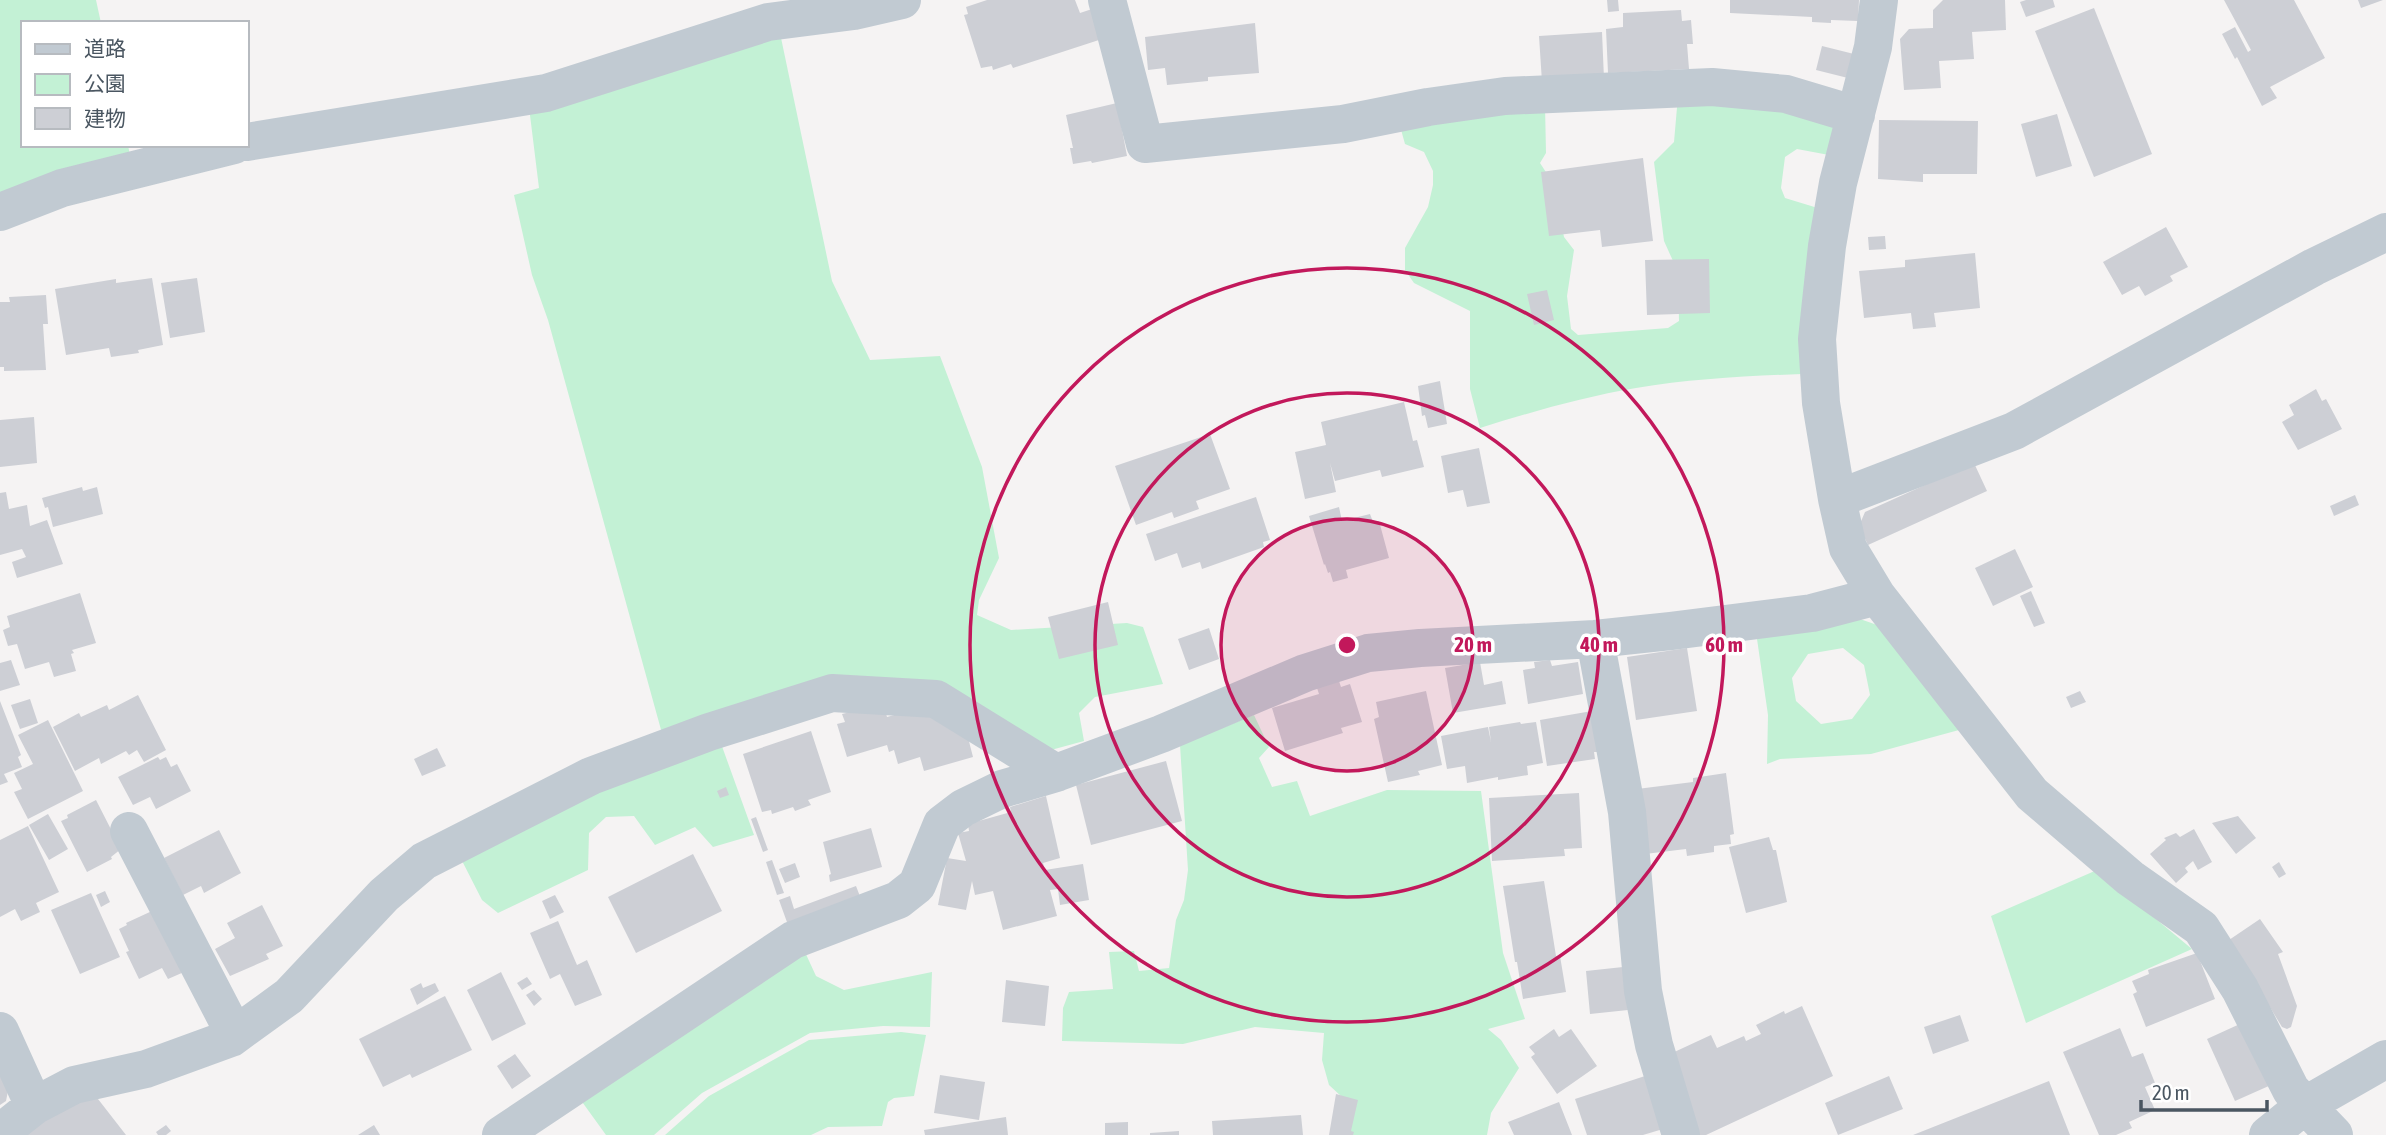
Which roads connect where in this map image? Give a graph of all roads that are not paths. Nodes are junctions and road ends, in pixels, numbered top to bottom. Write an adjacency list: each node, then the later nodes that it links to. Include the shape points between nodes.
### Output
1 (902, 0): 5 (street, via 768,22 546,93)
2 (1107, 0): 4 (street, via 1145,144 1343,124 1505,96 1684,88 1786,93)
3 (1880, 0): 4 (street)
4 (1856, 115): 9 (street, via 1827,246 1817,339 1821,403)
5 (248, 142)
6 (226, 147): 7 (street, via 62,188)
7 (0, 212)
8 (2386, 232): 9 (street, via 2014,431)
9 (1837, 499): 10 (street, via 1848,548)
10 (1877, 596): 11 (street, via 1812,613); 18 (street, via 2032,794 2130,878 2201,928)
11 (1595, 639): 12 (street, via 1368,653 1305,673); 21 (street, via 1627,812 1643,991)
12 (1056, 773): 15 (street, via 936,699 832,693 709,732 590,776 425,861 384,895 289,996); 20 (street, via 1002,789 963,807 942,824 917,885 898,900 793,940)
13 (129, 831): 15 (street)
14 (0, 1031): 17 (street)
15 (235, 1035): 17 (street, via 146,1069 74,1085)
16 (2386, 1059): 18 (street)
17 (34, 1106): 19 (street)
18 (2304, 1106): 22 (street); 23 (street)
19 (0, 1133)
20 (501, 1135)
21 (1681, 1135)
22 (2269, 1135)
23 (2334, 1135)

